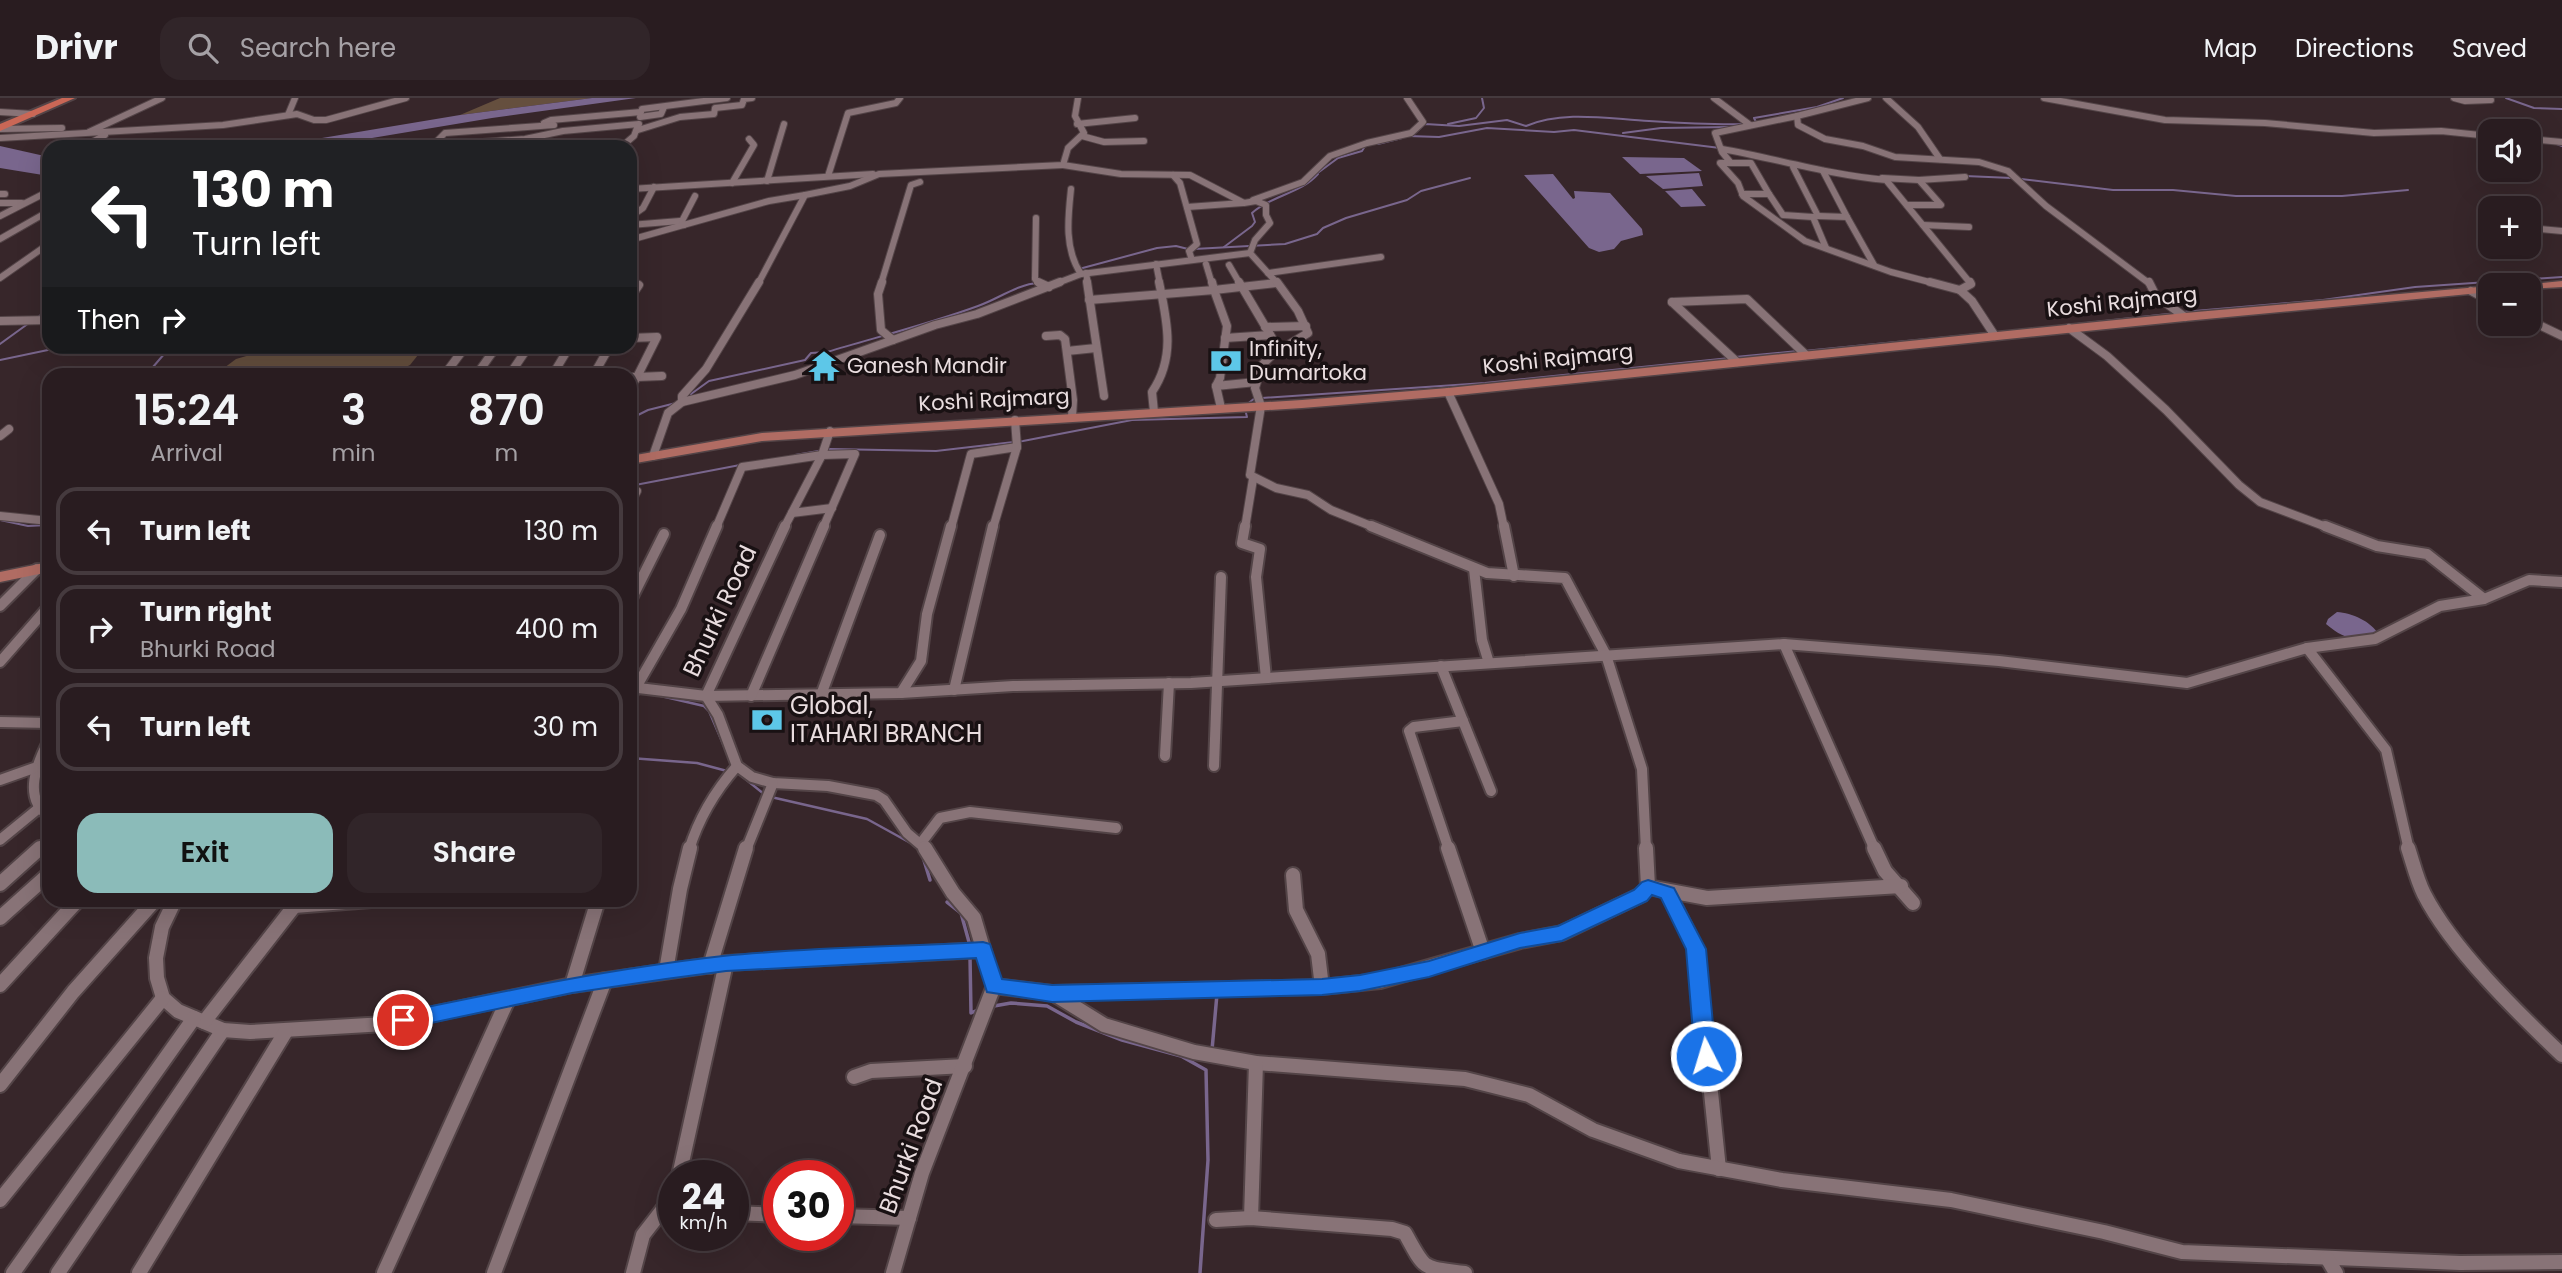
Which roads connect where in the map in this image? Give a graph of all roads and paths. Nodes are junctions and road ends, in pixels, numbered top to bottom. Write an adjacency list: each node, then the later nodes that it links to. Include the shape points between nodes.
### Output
1 (70, 98): 17 (highway)
2 (162, 98): 29 (street)
3 (295, 98): 18 (street)
4 (406, 98): 18 (street, via 326,120)
5 (727, 98): 19 (street, via 664,107 661,114)
6 (752, 98): 19 (street, via 744,99 743,105 715,108 714,114)
7 (900, 98): 51 (street, via 896,103 848,113)
8 (1078, 98): 23 (street, via 1074,110)
9 (1407, 98): 69 (street, via 1423,122 1417,130 1330,156 1303,182)
10 (1714, 98): 24 (street)
11 (1868, 98): 20 (street)
12 (1886, 98): 44 (street, via 1918,127)
13 (2044, 98): 31 (street, via 2165,120)
14 (2454, 98): 15 (street, via 2491,100)
15 (2488, 98)
16 (0, 112): 17 (street)
17 (33, 114): 26 (highway)
18 (288, 115): 28 (street, via 223,125)
19 (640, 116): 25 (street); 30 (street); 38 (street)
20 (1797, 116): 24 (street); 44 (street, via 1798,125 1825,139 1895,156)
21 (1135, 118): 23 (street)
22 (784, 124): 56 (street)
23 (1077, 124): 32 (street)
24 (1749, 124): 42 (street, via 1715,134)
25 (538, 127): 30 (street); 36 (street, via 445,133)
26 (0, 128): 27 (street)
27 (62, 128)
28 (107, 133): 29 (street); 35 (street)
29 (84, 135): 33 (street)
30 (534, 135): 37 (street)
31 (2478, 135)
32 (1082, 136): 40 (street, via 1104,142); 47 (street, via 1068,148)
33 (0, 138)
34 (749, 139): 57 (street, via 754,144)
35 (95, 140)
36 (438, 140)
37 (507, 140)
38 (625, 140)
39 (2541, 140): 41 (street)
40 (1144, 141)
41 (2562, 142)
42 (1722, 149): 43 (street); 45 (street)
43 (1746, 154): 46 (street); 48 (street)
44 (1940, 159): 111 (street, via 1979,162 2008,171 2046,206 2148,280 2156,296)
45 (1731, 163): 46 (street); 62 (street, via 1720,163)
46 (1751, 163): 63 (street)
47 (1063, 165): 50 (street); 52 (street)
48 (1795, 165): 49 (street); 76 (street)
49 (1823, 171): 54 (street); 77 (street)
50 (879, 174): 51 (street); 65 (street, via 850,186)
51 (828, 176): 56 (street)
52 (1174, 176): 69 (street, via 1195,176); 72 (street)
53 (1965, 177): 55 (street)
54 (1881, 178): 55 (street); 71 (street)
55 (1919, 180): 71 (street, via 1941,205)
56 (767, 181): 57 (street)
57 (732, 183): 59 (street)
58 (920, 183): 118 (street, via 911,184 878,294 879,320)
59 (654, 187): 60 (street); 73 (street)
60 (637, 188)
61 (1071, 188): 96 (street, via 1068,218 1073,262)
62 (1742, 194): 63 (street); 87 (street, via 1805,241)
63 (1769, 194): 76 (street, via 1783,215)
64 (42, 195): 68 (street)
65 (805, 195): 79 (street); 136 (street, via 711,362)
66 (695, 196): 79 (street)
67 (42, 200): 68 (street)
68 (30, 201): 70 (street); 75 (street)
69 (1247, 202): 72 (street); 89 (street, via 1267,206 1270,223)
70 (0, 203)
71 (1907, 205): 81 (street)
72 (1187, 207): 91 (street, via 1197,244 1189,251)
73 (637, 211)
74 (42, 215): 86 (street)
75 (0, 216)
76 (1815, 216): 77 (street); 87 (street)
77 (1847, 217): 95 (street)
78 (1037, 218): 102 (street, via 1034,273 1038,283)
79 (683, 223): 80 (street); 85 (street)
80 (637, 225)
81 (1923, 225): 82 (street); 105 (street, via 1971,284)
82 (1969, 227)
83 (2541, 229): 84 (street)
84 (2562, 231)
85 (637, 238)
86 (0, 239)
87 (1826, 248): 95 (street)
88 (42, 249): 98 (street)
89 (1250, 253): 91 (street); 97 (street)
90 (1381, 257): 97 (street)
91 (1192, 260): 92 (street)
92 (1156, 264): 96 (street); 108 (street)
93 (1206, 264): 104 (street)
94 (1229, 265): 103 (street)
95 (1874, 265): 105 (street)
96 (1081, 272): 102 (street); 110 (street)
97 (1268, 274): 99 (street)
98 (0, 278)
99 (1276, 283): 103 (street); 115 (street, via 1296,306)
100 (2562, 284): 101 (main road)
101 (2541, 285)
102 (1049, 286): 118 (street, via 977,314)
103 (1242, 287): 104 (street); 117 (street)
104 (1214, 290): 108 (street); 123 (street, via 1227,326)
105 (1960, 290): 120 (street)
106 (2478, 290): 107 (main road, Koshi Rajmarg)
107 (2471, 291): 109 (street); 111 (main road, Koshi Rajmarg)
108 (1161, 295): 110 (street); 139 (street, via 1170,349 1168,368 1152,392)
109 (2478, 295)
110 (1089, 300): 124 (street)
111 (2181, 314): 116 (main road, Koshi Rajmarg)
112 (0, 320): 113 (street)
113 (42, 320)
114 (2541, 326): 121 (street)
115 (1306, 327): 117 (street); 126 (street, via 1308,333)
116 (2069, 328): 120 (main road, Koshi Rajmarg); 164 (street, via 2107,356 2260,502 2378,545 2429,555)
117 (1268, 331): 123 (street); 126 (street, via 1278,348)
118 (887, 336): 136 (street, via 794,376)
119 (1046, 336): 125 (street, via 1063,336)
120 (1995, 336): 127 (main road, Koshi Rajmarg)
121 (2562, 336)
122 (637, 338): 129 (street, via 657,337)
123 (1225, 338): 133 (street)
124 (1096, 348): 125 (street); 135 (street)
125 (1067, 351): 140 (street)
126 (1273, 354): 132 (street, via 1262,365)
127 (1806, 355): 128 (main road, Koshi Rajmarg); 128 (street, via 1747,299 1672,302)
128 (1737, 362): 134 (main road, Koshi Rajmarg)
129 (637, 372)
130 (662, 376): 131 (street)
131 (637, 377)
132 (1256, 382): 133 (street); 137 (street)
133 (1216, 386): 138 (street)
134 (1448, 392): 137 (main road, Koshi Rajmarg); 159 (street, via 1499,504)
135 (1104, 396)
136 (682, 400): 147 (street, via 668,413)
137 (1261, 406): 138 (main road, Koshi Rajmarg); 149 (street)
138 (1221, 408): 139 (main road, Koshi Rajmarg)
139 (1154, 412): 140 (main road, Koshi Rajmarg)
140 (1072, 417): 141 (main road, Koshi Rajmarg)
141 (1015, 420): 143 (main road, Koshi Rajmarg); 145 (street)
142 (9, 429): 144 (street)
143 (830, 430): 146 (street, Bhurki Road); 147 (main road, Koshi Rajmarg)
144 (0, 436)
145 (1017, 443): 177 (street); 179 (street, via 971,454 927,614 921,661)
146 (823, 452): 150 (street, via 855,454); 151 (street, Bhurki Road); 175 (street, via 742,467 681,609)
147 (653, 456): 148 (main road, Koshi Rajmarg)
148 (637, 459)
149 (1253, 479): 158 (street, via 1308,495 1331,510); 173 (street, via 1242,542 1260,550 1256,577)
150 (832, 508): 151 (street); 182 (street)
151 (792, 513): 181 (street, Bhurki Road)
152 (0, 516): 153 (street)
153 (42, 521)
154 (664, 534): 163 (street)
155 (880, 535): 180 (street)
156 (42, 568): 160 (main road)
157 (42, 569): 165 (street)
158 (1474, 569): 159 (street); 171 (street)
159 (1514, 576): 169 (street, via 1564,578)
160 (0, 577)
161 (1221, 577): 174 (street)
162 (2562, 582): 164 (street, via 2529,580)
163 (637, 588)
164 (2484, 598): 168 (street, via 2440,606 2375,639)
165 (0, 606)
166 (42, 614): 170 (street)
167 (1784, 644): 168 (street, via 1999,661 2188,683); 169 (street); 203 (street, via 1882,866)
168 (2307, 648): 229 (street, via 2386,750 2404,836 2424,894 2470,957)
169 (1606, 655): 171 (street); 204 (street, via 1642,769)
170 (0, 662)
171 (1489, 663): 172 (street)
172 (1441, 666): 173 (street); 183 (street)
173 (1266, 678): 174 (street)
174 (1219, 681): 176 (street); 189 (street)
175 (637, 683)
176 (1169, 683): 177 (street); 187 (street)
177 (954, 690): 179 (street)
178 (637, 691): 181 (street)
179 (901, 693): 180 (street)
180 (821, 695): 182 (street)
181 (706, 696): 182 (street); 188 (street, Bhurki Road)
182 (751, 696)
183 (1463, 720): 193 (street); 214 (street, via 1409,731)
184 (0, 722): 185 (street)
185 (42, 723)
186 (42, 753): 190 (street)
187 (1165, 756)
188 (737, 766): 192 (street); 217 (street, via 704,812 695,833)
189 (1214, 766)
190 (34, 768): 191 (street); 194 (street)
191 (0, 780)
192 (773, 783): 198 (street, via 876,795); 216 (street, via 745,851)
193 (1491, 791)
194 (38, 808): 195 (street); 197 (street)
195 (42, 811)
196 (1116, 828): 198 (street, via 970,812 935,819)
197 (0, 840)
198 (921, 843): 213 (street, via 974,918)
199 (42, 846): 202 (street)
200 (1293, 874): 221 (street, via 1296,910 1318,954)
201 (42, 880): 212 (street)
202 (0, 884)
203 (1901, 886): 205 (street, via 1707,898); 206 (street)
204 (1648, 887): 205 (street); 214 (street, via 1641,895 1562,933)
205 (1668, 893): 235 (street, via 1696,949)
206 (1913, 902)
207 (72, 907): 219 (street)
208 (149, 907): 233 (street, via 73,992)
209 (172, 907): 224 (street, via 156,958)
210 (294, 907): 226 (street)
211 (596, 907): 220 (street)
212 (0, 918)
213 (983, 950): 215 (street); 222 (street)
214 (1483, 952): 221 (street, via 1380,981)
215 (726, 963): 216 (street); 234 (street)
216 (710, 966): 217 (street)
217 (666, 971): 218 (street)
218 (605, 980): 220 (street); 248 (street)
219 (0, 985)
220 (572, 985): 225 (street)
221 (1322, 987): 223 (street)
222 (992, 991): 223 (street); 231 (street, Bhurki Road)
223 (1052, 993): 230 (street, via 1104,1025 1194,1052)
224 (163, 998): 226 (street); 236 (street)
225 (508, 999): 228 (street, via 385,1024); 247 (street)
226 (199, 1020): 227 (street); 244 (street)
227 (223, 1030): 228 (street); 245 (street)
228 (286, 1031): 246 (street)
229 (2562, 1055)
230 (1256, 1063): 235 (street, via 1465,1079 1529,1096 1593,1130 1679,1161); 239 (street)
231 (965, 1066): 232 (street, via 872,1071); 238 (street, Bhurki Road, via 922,1172)
232 (853, 1077)
233 (0, 1085)
234 (683, 1160)
235 (1719, 1169): 242 (street, via 1951,1200 2182,1252)
236 (0, 1200)
237 (854, 1216): 238 (street)
238 (909, 1218): 250 (street, Bhurki Road)
239 (1251, 1218): 240 (street); 251 (street, via 1405,1233 1422,1264)
240 (1216, 1220)
241 (658, 1222): 249 (street, via 643,1236)
242 (2327, 1258): 243 (street); 252 (street)
243 (2562, 1262)
244 (13, 1273)
245 (58, 1273)
246 (139, 1273)
247 (384, 1273)
248 (494, 1273)
249 (633, 1273)
250 (892, 1273)
251 (1465, 1273)
252 (2336, 1273)

